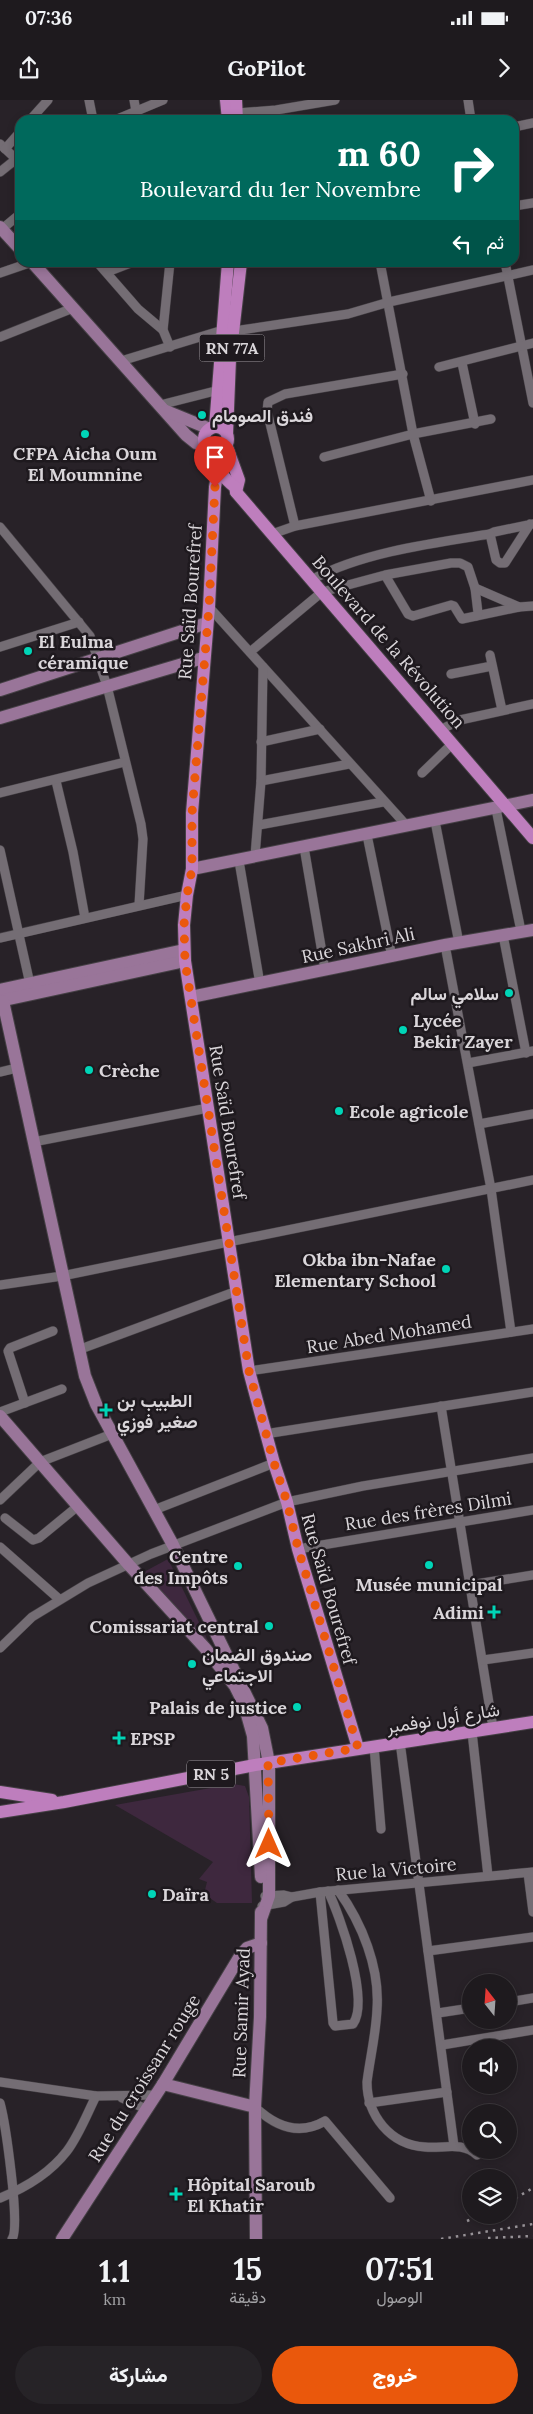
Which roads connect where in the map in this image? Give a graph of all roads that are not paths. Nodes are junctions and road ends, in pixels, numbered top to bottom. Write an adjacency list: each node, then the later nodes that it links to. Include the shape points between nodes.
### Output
1 (48, 100): 10 (street)
2 (89, 100): 11 (street)
3 (134, 100): 9 (street)
4 (163, 100): 9 (street)
5 (226, 100): 13 (main road)
6 (335, 100): 8 (street)
7 (468, 100): 15 (street)
8 (276, 110): 13 (street); 14 (street)
9 (136, 111): 12 (street)
10 (34, 115)
11 (92, 115)
12 (127, 115)
13 (233, 115)
14 (277, 115)
15 (470, 115)
16 (533, 123): 17 (street)
17 (519, 126)
18 (15, 136): 19 (street)
19 (2, 146): 20 (street)
20 (15, 155)
21 (15, 160): 22 (street)
22 (0, 172)
23 (533, 203): 24 (street)
24 (519, 205)
25 (15, 218): 26 (street)
26 (1, 228): 27 (main road)
27 (15, 243)
28 (17, 267): 39 (street)
29 (36, 267): 42 (main road)
30 (102, 267): 38 (street)
31 (120, 267): 38 (street)
32 (169, 267): 43 (street)
33 (228, 267): 44 (main road)
34 (240, 267): 44 (main road, RN 77A)
35 (381, 267): 41 (street)
36 (506, 267): 40 (street)
37 (533, 270): 40 (street)
38 (107, 272): 43 (street, via 138,309)
39 (0, 273)
40 (508, 276): 41 (street); 47 (street)
41 (389, 302): 44 (street, via 348,314); 52 (street)
42 (73, 308): 45 (street); 49 (main road)
43 (163, 330): 48 (street)
44 (229, 331): 48 (street); 53 (main road, RN 77A)
45 (0, 337)
46 (533, 343): 47 (street)
47 (522, 345): 50 (street); 54 (street)
48 (170, 347): 49 (street)
49 (121, 361): 55 (main road)
50 (462, 363): 51 (street); 57 (street)
51 (439, 367)
52 (403, 374): 59 (street); 68 (street, via 285,394 268,402 267,411)
53 (223, 389): 55 (street); 58 (main road); 61 (main road, RN 77A)
54 (533, 403)
55 (163, 408): 58 (main road); 60 (main road, via 188,438)
56 (491, 419): 57 (street)
57 (475, 424): 59 (street)
58 (213, 428): 60 (main road, via 204,436); 61 (main road, via 222,429)
59 (413, 434): 62 (street); 66 (street)
60 (208, 448): 61 (main road, via 217,451); 63 (main road)
61 (229, 449): 63 (main road); 65 (main road, via 239,480)
62 (324, 457)
63 (218, 469): 65 (main road, Boulevard de la Révolution, via 236,486); 77 (main road, Rue Saïd Bourefref)
64 (533, 480): 66 (street)
65 (236, 492): 70 (main road, Boulevard de la Révolution)
66 (431, 501): 68 (street)
67 (532, 524): 71 (street); 71 (street, via 505,563 500,564 496,560)
68 (295, 526): 70 (street)
69 (2, 531): 80 (street)
70 (272, 534): 73 (main road, Boulevard de la Révolution)
71 (490, 534): 73 (street, via 355,561)
72 (385, 575): 74 (street, via 460,563 468,567); 75 (street); 79 (street, via 408,614 413,616 451,605 462,619)
73 (313, 579): 75 (main road, Boulevard de la Révolution)
74 (475, 588): 78 (street); 79 (street)
75 (322, 592): 83 (street); 96 (main road, Boulevard de la Révolution)
76 (533, 606): 78 (street)
77 (209, 607): 81 (main road, Rue Saïd Bourefref); 83 (street)
78 (518, 607): 79 (street)
79 (476, 616)
80 (79, 622): 82 (street); 85 (street, via 90,636)
81 (207, 623): 85 (main road); 86 (main road, Rue Saïd Bourefref)
82 (0, 647)
83 (250, 652): 88 (street)
84 (490, 655): 87 (street)
85 (99, 657): 90 (street); 91 (main road)
86 (203, 658): 90 (main road); 117 (main road, Rue Saïd Bourefref, via 192,813)
87 (492, 666): 89 (street); 93 (street)
88 (263, 667): 95 (street); 97 (street)
89 (451, 674)
90 (107, 686): 94 (main road); 99 (street)
91 (0, 690)
92 (533, 704): 93 (street)
93 (502, 710): 96 (street, via 460,720)
94 (0, 718)
95 (320, 729): 97 (street); 100 (street)
96 (440, 730): 98 (main road, Boulevard de la Révolution)
97 (261, 742): 103 (street)
98 (453, 743): 101 (street); 107 (main road, Boulevard de la Révolution)
99 (125, 762): 102 (street); 119 (street, via 143,839)
100 (349, 764): 103 (street); 106 (street)
101 (422, 773)
102 (56, 781): 104 (street); 120 (street)
103 (261, 781): 109 (street)
104 (0, 793)
105 (533, 800): 107 (main road)
106 (383, 802): 109 (street); 110 (street)
107 (501, 807): 108 (main road); 112 (main road, Boulevard de la Révolution); 121 (street)
108 (435, 821): 110 (main road); 125 (street)
109 (259, 824): 115 (street)
110 (407, 826): 111 (main road)
111 (367, 834): 113 (main road); 128 (street)
112 (533, 838)
113 (304, 847): 115 (main road); 129 (street)
114 (0, 850): 122 (street)
115 (255, 856): 116 (main road)
116 (238, 860): 117 (main road); 131 (street)
117 (192, 869): 118 (main road, Rue Saïd Bourefref)
118 (187, 895): 119 (street); 127 (main road, Rue Saïd Bourefref)
119 (139, 905): 120 (street)
120 (85, 918): 122 (street)
121 (527, 930): 123 (main road, Rue Sakhri Ali)
122 (18, 934): 124 (street); 130 (street)
123 (503, 935): 125 (main road, Rue Sakhri Ali); 134 (street)
124 (0, 938)
125 (459, 943): 126 (main road, Rue Sakhri Ali)
126 (445, 945): 128 (main road, Rue Sakhri Ali); 135 (street)
127 (185, 955): 130 (main road); 132 (main road); 133 (main road, Rue Saïd Bourefref)
128 (392, 957): 129 (main road, Rue Sakhri Ali)
129 (326, 970): 131 (main road, Rue Sakhri Ali)
130 (30, 984): 132 (main road)
131 (260, 984): 133 (main road, Rue Sakhri Ali)
132 (1, 997): 136 (main road, Rue Samir Ayad)
133 (191, 997): 138 (main road, Rue Saïd Bourefref)
134 (530, 1052): 135 (street)
135 (468, 1063): 140 (street)
136 (17, 1068): 137 (street); 141 (main road, Rue Samir Ayad)
137 (0, 1072)
138 (208, 1108): 141 (street); 144 (main road, Rue Saïd Bourefref)
139 (533, 1114): 140 (street)
140 (479, 1124): 143 (street)
141 (33, 1142): 145 (main road, Rue Samir Ayad)
142 (533, 1180): 143 (street)
143 (491, 1189): 144 (street); 150 (street)
144 (230, 1242): 145 (street); 147 (main road, Rue Saïd Bourefref)
145 (62, 1276): 146 (street); 151 (main road, Rue Samir Ayad)
146 (0, 1285)
147 (238, 1291): 151 (street); 153 (main road, Rue Saïd Bourefref)
148 (533, 1329): 150 (street, Rue Abed Mohamed)
149 (53, 1331): 152 (street)
150 (511, 1332): 153 (street, Rue Abed Mohamed)
151 (78, 1350): 160 (main road, Rue Samir Ayad, via 96,1404)
152 (4, 1353): 156 (street)
153 (249, 1371): 161 (main road, Rue Saïd Bourefref)
154 (62, 1389): 156 (street)
155 (533, 1392): 157 (street)
156 (25, 1403): 158 (street)
157 (441, 1406): 161 (street); 165 (street)
158 (0, 1412)
159 (0, 1416): 163 (main road, Rue Samir Ayad)
160 (112, 1434): 163 (street); 169 (main road, Rue Samir Ayad)
161 (266, 1434): 164 (main road, Rue Saïd Bourefref)
162 (533, 1458): 165 (street)
163 (40, 1462): 166 (street); 168 (main road, Rue Samir Ayad)
164 (274, 1463): 167 (main road, Rue Saïd Bourefref); 169 (street)
165 (452, 1471): 167 (street); 172 (street)
166 (0, 1500)
167 (287, 1502): 173 (street); 175 (main road, Rue Saïd Bourefref)
168 (78, 1506): 171 (street, via 39,1538 32,1540); 176 (main road, Rue Samir Ayad)
169 (154, 1510): 173 (main road, Rue Samir Ayad)
170 (533, 1510): 172 (street, Rue des frères Dilmi)
171 (6, 1518)
172 (460, 1522): 175 (street, Rue des frères Dilmi); 178 (street)
173 (174, 1545): 176 (street); 189 (main road, Rue Samir Ayad, via 256,1713)
174 (0, 1547): 179 (street)
175 (298, 1548): 188 (main road, Rue Saïd Bourefref)
176 (129, 1565): 179 (street); 190 (main road, Rue Samir Ayad, via 205,1648 234,1686 250,1722)
177 (533, 1575): 178 (street)
178 (470, 1585): 182 (street)
179 (59, 1599): 180 (street, via 32,1617)
180 (0, 1648)
181 (533, 1654): 182 (street)
182 (483, 1660): 184 (street)
183 (533, 1722): 184 (main road, شارع أول نوفمبر / RN 5)
184 (493, 1728): 185 (main road, شارع أول نوفمبر / RN 5)
185 (472, 1732): 186 (main road, شارع أول نوفمبر / RN 5); 198 (street)
186 (400, 1742): 187 (main road, شارع أول نوفمبر / RN 5); 199 (street)
187 (374, 1746): 188 (main road, شارع أول نوفمبر / RN 5); 195 (street)
188 (358, 1748): 189 (main road, RN 5)
189 (268, 1763): 190 (main road, RN 5); 196 (main road, Rue Samir Ayad)
190 (255, 1765): 193 (main road, RN 5); 196 (main road, Rue Samir Ayad)
191 (0, 1793): 192 (main road); 193 (main road, RN 5)
192 (0, 1802)
193 (64, 1802): 194 (main road, RN 5)
194 (0, 1812)
195 (381, 1829)
196 (264, 1845): 202 (main road, Rue Samir Ayad)
197 (530, 1872): 198 (street, Rue la Victoire); 203 (street)
198 (488, 1876): 199 (street, Rue la Victoire)
199 (418, 1883): 200 (street, Rue la Victoire); 206 (street)
200 (338, 1890): 201 (street, Rue la Victoire); 219 (street, via 365,1940 376,1986 377,2008 367,2082)
201 (324, 1891): 201 (street, via 347,1938 358,1993 358,2008 351,2025 335,2026 333,2023); 202 (street, Rue la Victoire)
202 (264, 1905): 205 (main road, Rue Samir Ayad)
203 (533, 1912)
204 (533, 1937): 206 (street)
205 (261, 1943): 214 (main road, Rue du croissanr rouge, via 247,1948 240,1956); 222 (main road, Rue Samir Ayad)
206 (428, 1951): 210 (street)
207 (533, 1998): 208 (street)
208 (518, 2000)
209 (462, 2009): 210 (street)
210 (438, 2013): 212 (street)
211 (533, 2030): 212 (street)
212 (442, 2045): 215 (street)
213 (0, 2082): 217 (street)
214 (163, 2084): 216 (main road, Rue du croissanr rouge); 222 (main road)
215 (447, 2092): 219 (street); 223 (street)
216 (155, 2095): 218 (street); 221 (main road, Rue du croissanr rouge)
217 (96, 2096): 218 (street); 225 (street, via 67,2151 40,2176)
218 (119, 2096): 221 (street)
219 (369, 2103): 223 (street, via 379,2123 399,2138 425,2147)
220 (1, 2107): 225 (street)
221 (146, 2108): 229 (main road, Rue du croissanr rouge)
222 (255, 2108): 227 (street, via 274,2124 294,2128 309,2128 324,2121); 230 (main road, Rue Samir Ayad)
223 (454, 2146): 224 (street)
224 (462, 2148)
225 (14, 2193): 226 (street); 228 (street, via 15,2232)
226 (0, 2198)
227 (390, 2198)
228 (12, 2239)
229 (62, 2239)
230 (256, 2239)

